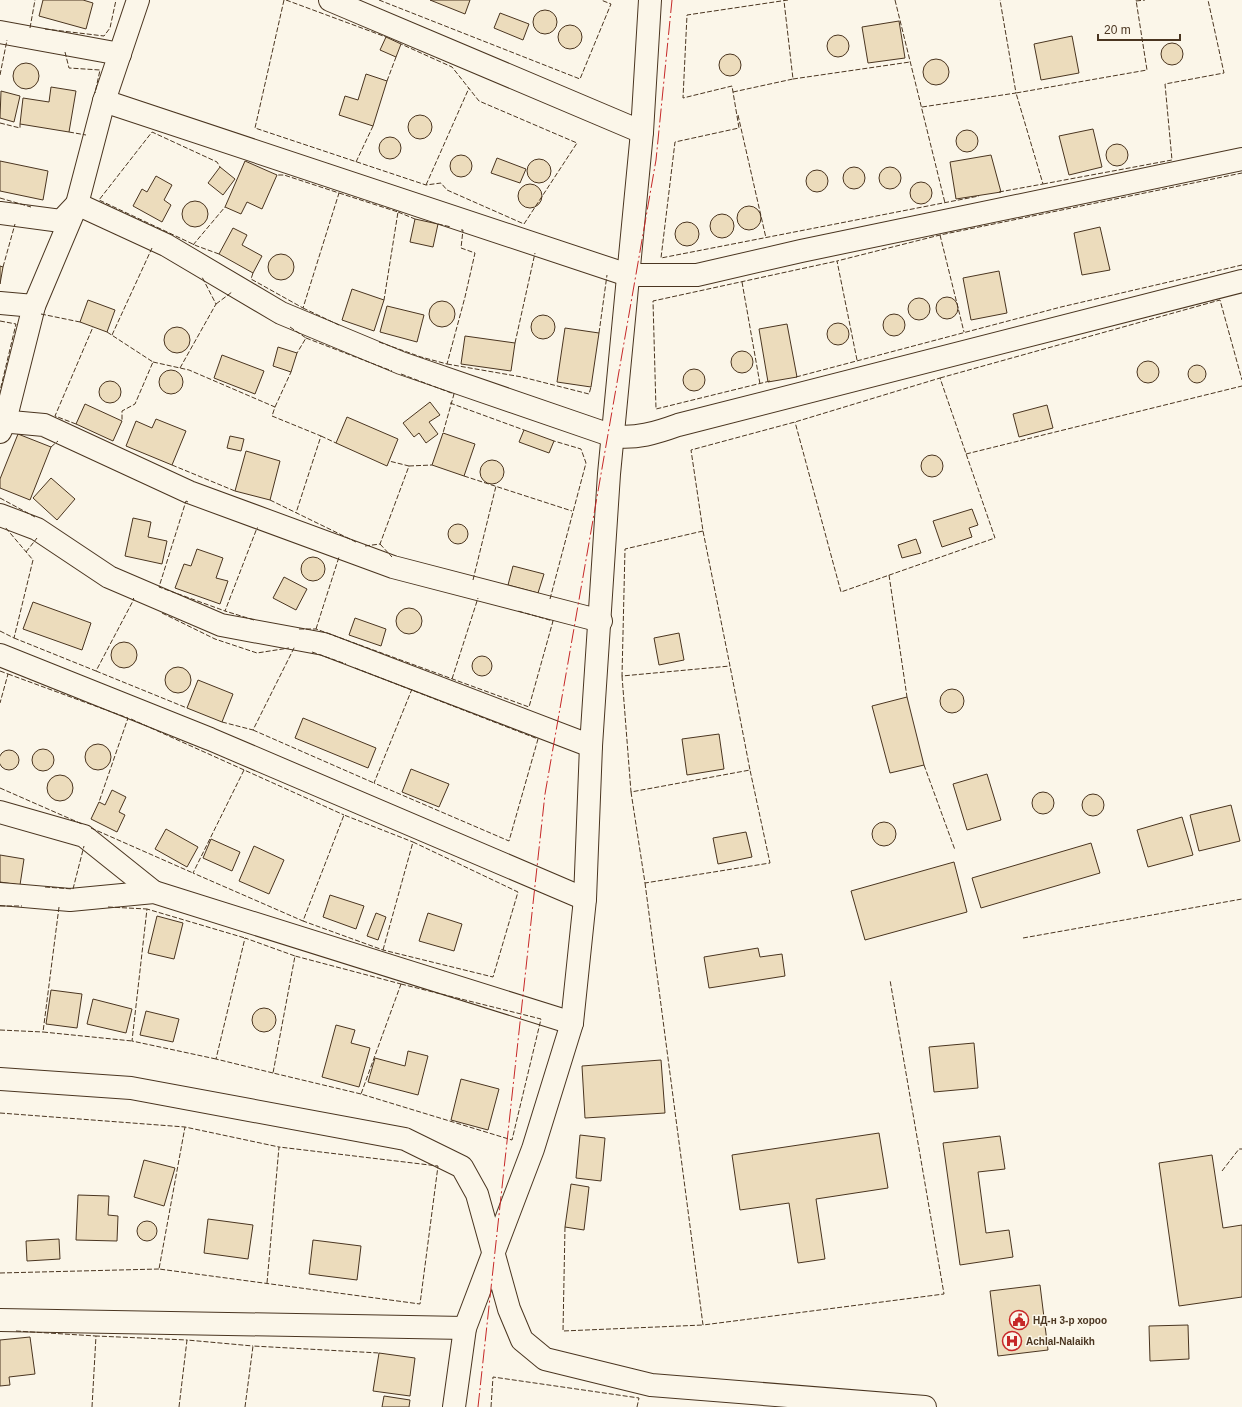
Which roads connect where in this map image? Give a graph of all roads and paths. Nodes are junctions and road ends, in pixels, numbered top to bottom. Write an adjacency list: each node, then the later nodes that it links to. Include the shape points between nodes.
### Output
1 (138, 0): 5 (street)
2 (330, 0): 7 (street)
3 (650, 0): 7 (street)
4 (0, 32): 5 (street)
5 (120, 54): 6 (street)
6 (104, 101): 9 (street); 11 (street)
7 (642, 132): 11 (street)
8 (1242, 159): 11 (street, via 697,275)
9 (77, 204): 10 (street, via 61,221); 14 (street); 16 (street, via 166,245 281,313 401,363)
10 (0, 213)
11 (628, 274): 16 (street)
12 (1242, 281): 16 (street, via 693,421 659,432 638,436)
13 (0, 303): 14 (street)
14 (34, 306): 15 (street)
15 (2, 424): 18 (street, via 44,425 189,492 393,567)
16 (613, 436): 18 (street)
17 (0, 515): 20 (street, via 37,529 109,577 221,625 324,644)
18 (600, 621): 20 (street)
19 (0, 654): 24 (street, via 210,739)
20 (591, 746): 24 (street)
21 (0, 812): 22 (street, via 84,836)
22 (154, 892): 23 (street, via 70,900); 25 (street)
23 (0, 894)
24 (585, 899): 25 (street)
25 (572, 1023): 27 (street, via 534,1150)
26 (0, 1079): 27 (street, via 131,1088 405,1139 462,1168 477,1194)
27 (492, 1253): 29 (street); 31 (street, via 522,1340 545,1360 652,1385)
28 (0, 1320): 29 (street)
29 (465, 1328): 30 (street)
30 (454, 1407)
31 (925, 1407)

